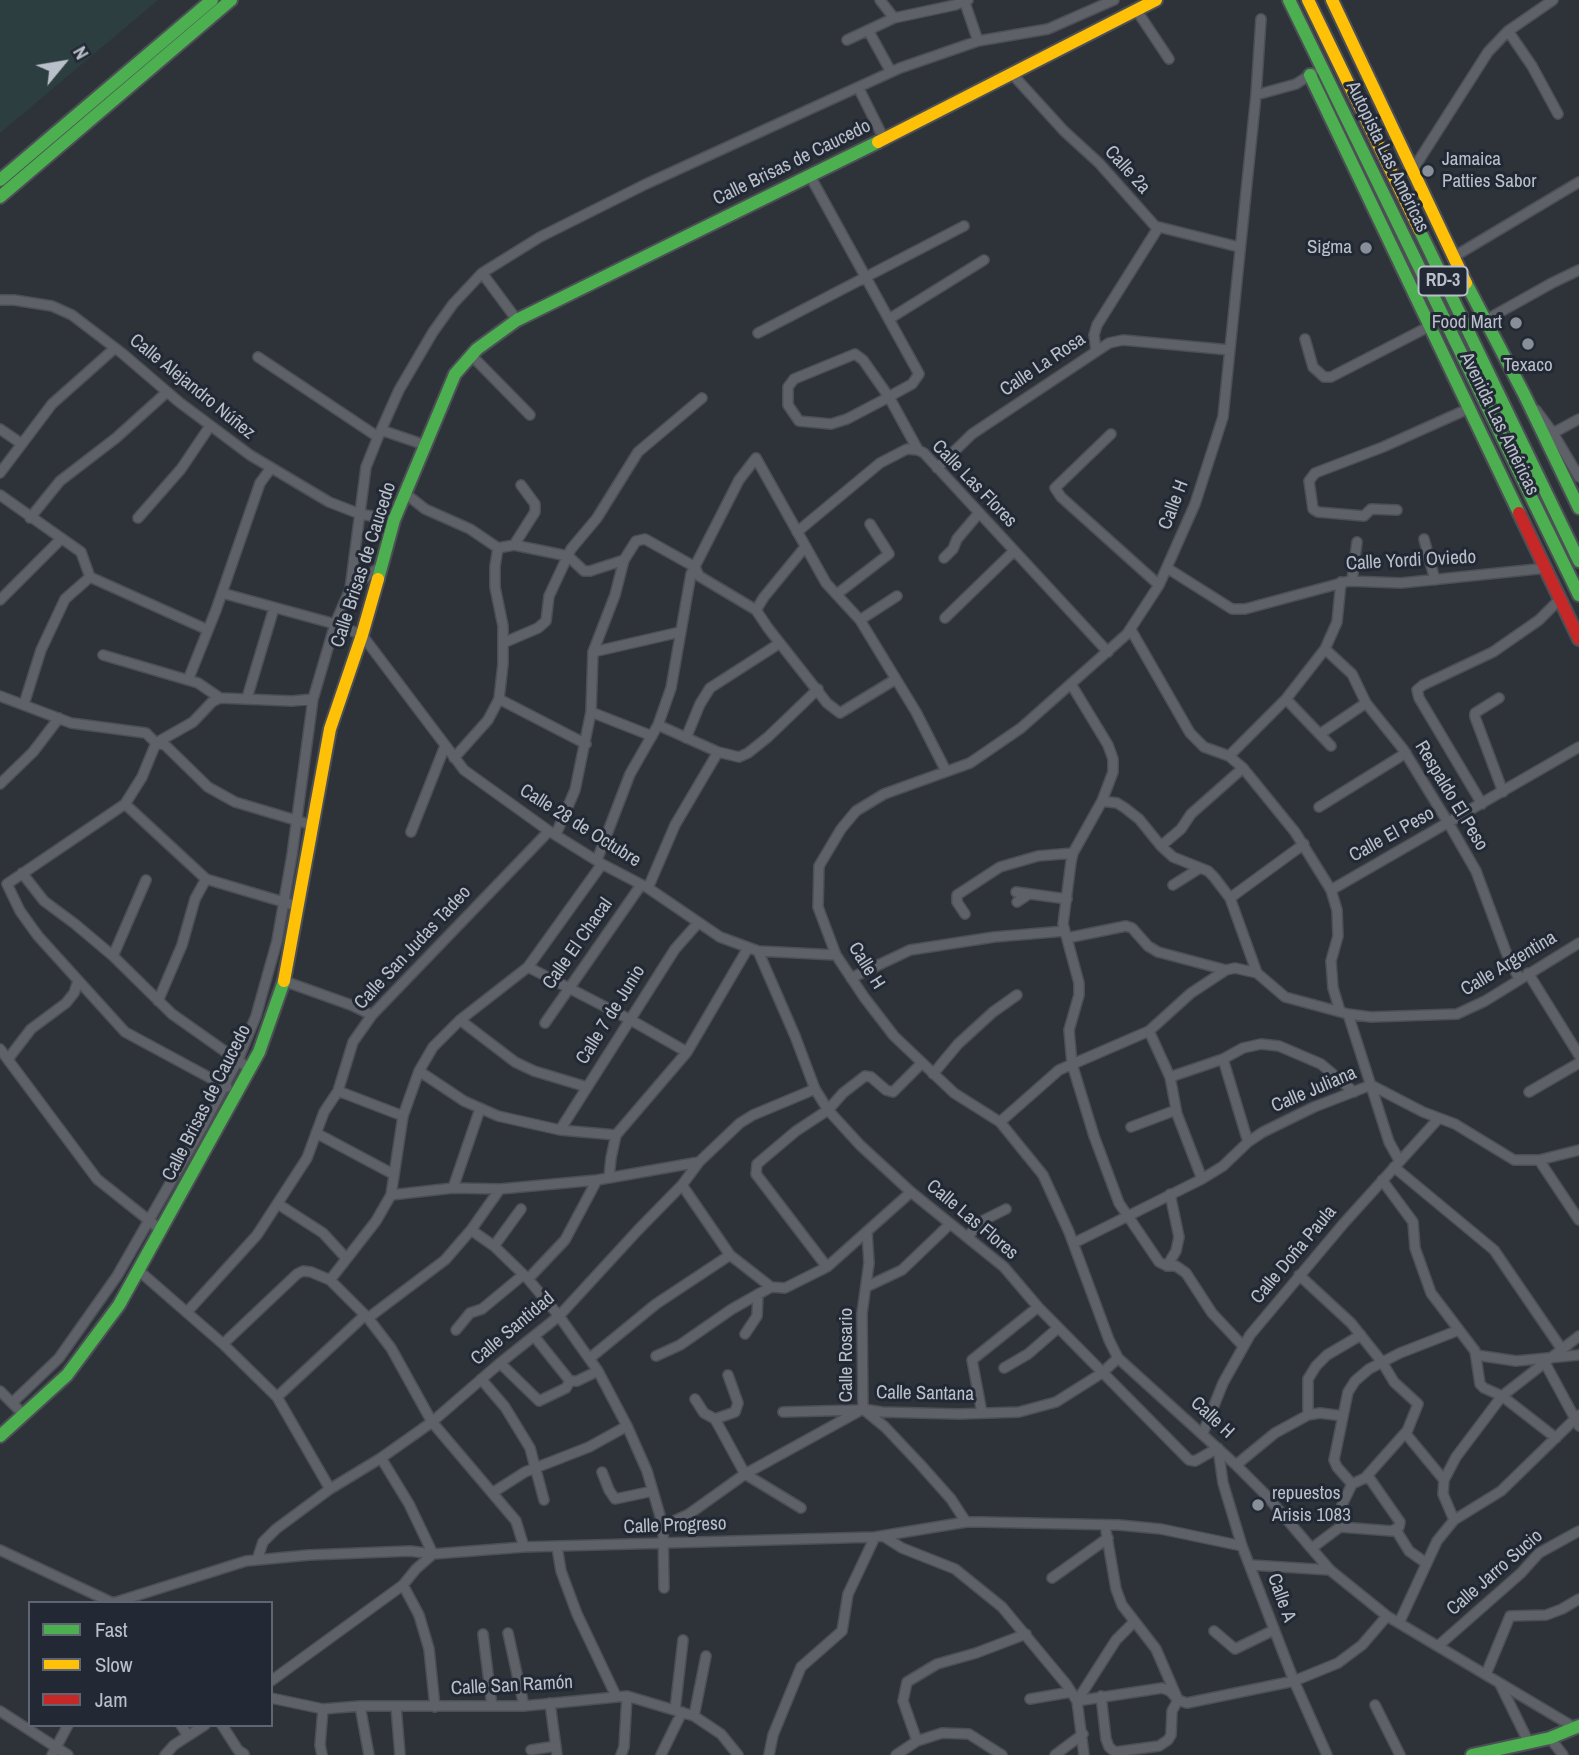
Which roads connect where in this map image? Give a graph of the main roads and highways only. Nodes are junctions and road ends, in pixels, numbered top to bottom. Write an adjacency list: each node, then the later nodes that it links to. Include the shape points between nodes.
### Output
1 (212, 0): 8 (main road)
2 (231, 0): 9 (main road)
3 (1156, 0): 14 (main road, Calle Brisas de Caucedo, via 517,320 455,373 394,520 330,729 284,980 260,1052 119,1305 67,1375)
4 (1288, 0): 12 (main road, Autopista Las Américas / RD-3)
5 (1308, 0): 11 (main road, Autopista Las Américas / RD-3)
6 (1332, 0): 10 (main road, Avenida Las Américas, via 1484,321)
7 (1310, 75): 13 (main road, Avenida Las Américas)
8 (0, 180)
9 (0, 197)
10 (1579, 508)
11 (1579, 561)
12 (1579, 595)
13 (1579, 639)
14 (0, 1436)
15 (1578, 1729): 16 (main road)
16 (1472, 1755)

